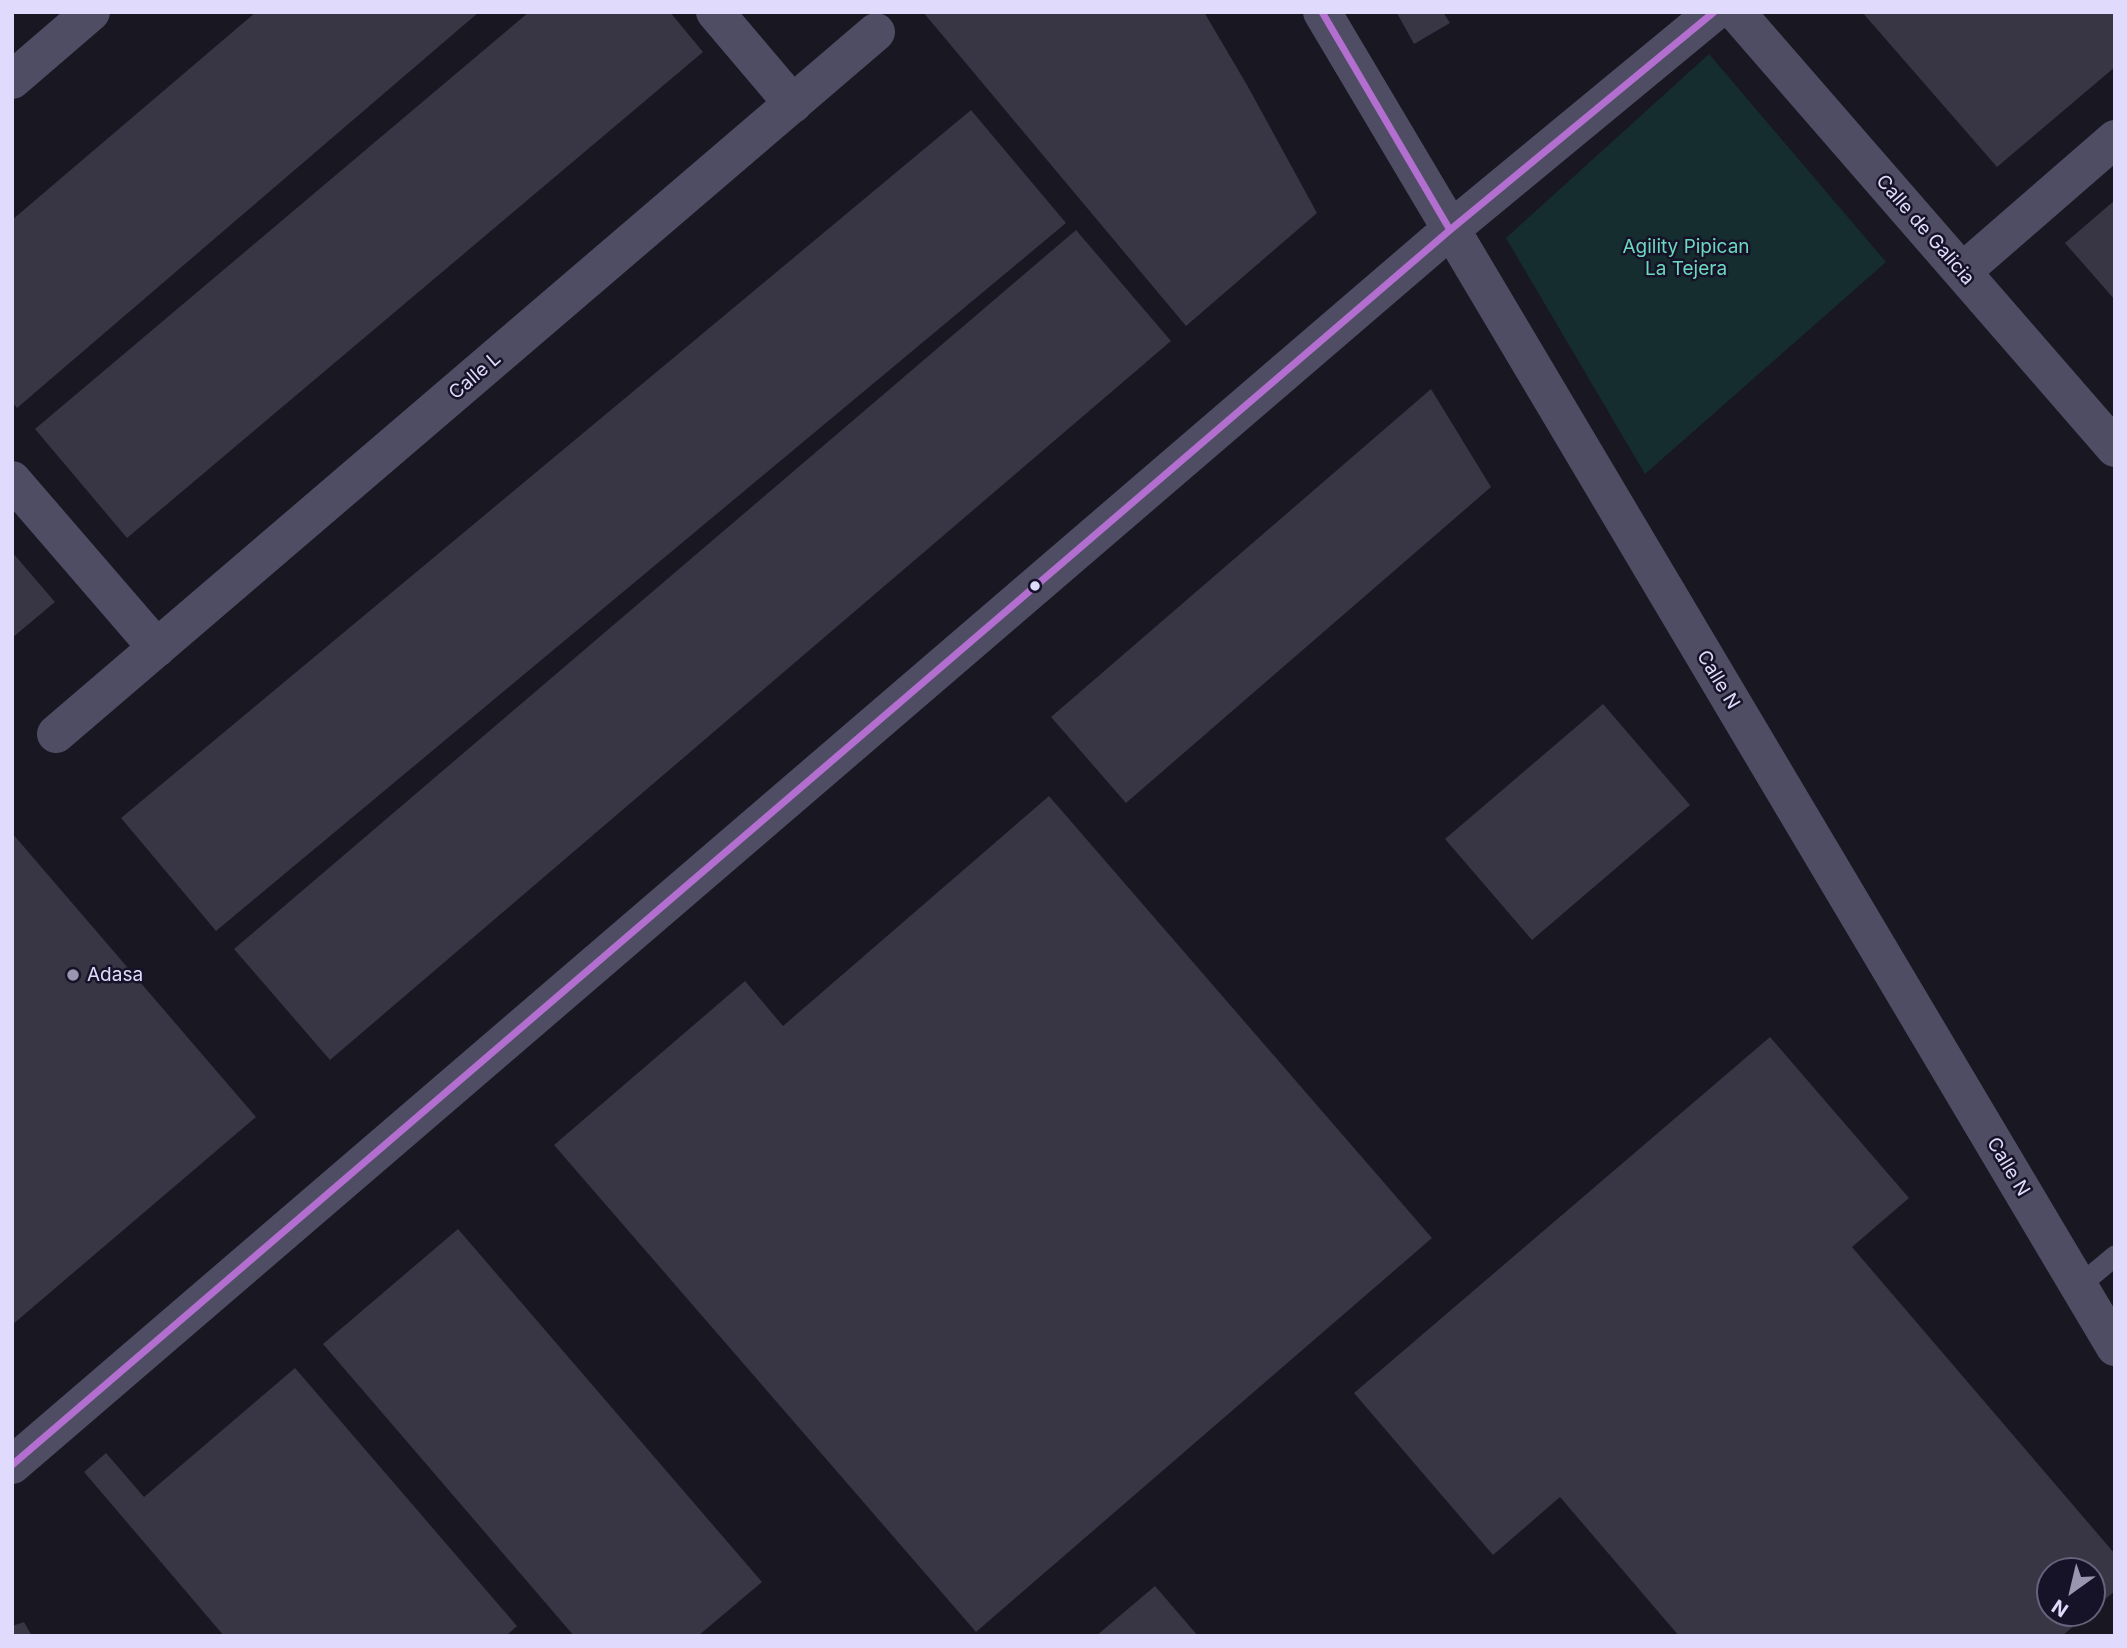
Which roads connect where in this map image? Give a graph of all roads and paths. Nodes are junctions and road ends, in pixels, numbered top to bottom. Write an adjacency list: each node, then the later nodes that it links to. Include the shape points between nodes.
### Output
1 (91, 12): 7 (street)
2 (715, 12): 8 (street)
3 (1322, 12): 10 (street, Calle N)
4 (1714, 12): 10 (street)
5 (1736, 12): 11 (street, Calle de Galicia)
6 (876, 33): 8 (street, Calle L)
7 (12, 80)
8 (793, 104): 14 (street, Calle L)
9 (2115, 139): 11 (street)
10 (1450, 230): 17 (street, Calle N); 19 (street)
11 (1962, 272): 12 (street, Calle de Galicia)
12 (2115, 448)
13 (12, 480): 14 (street)
14 (157, 648): 15 (street, Calle L)
15 (56, 734)
16 (2115, 1256): 17 (lane)
17 (2079, 1286): 18 (street, Calle N)
18 (2115, 1347)
19 (12, 1465)

